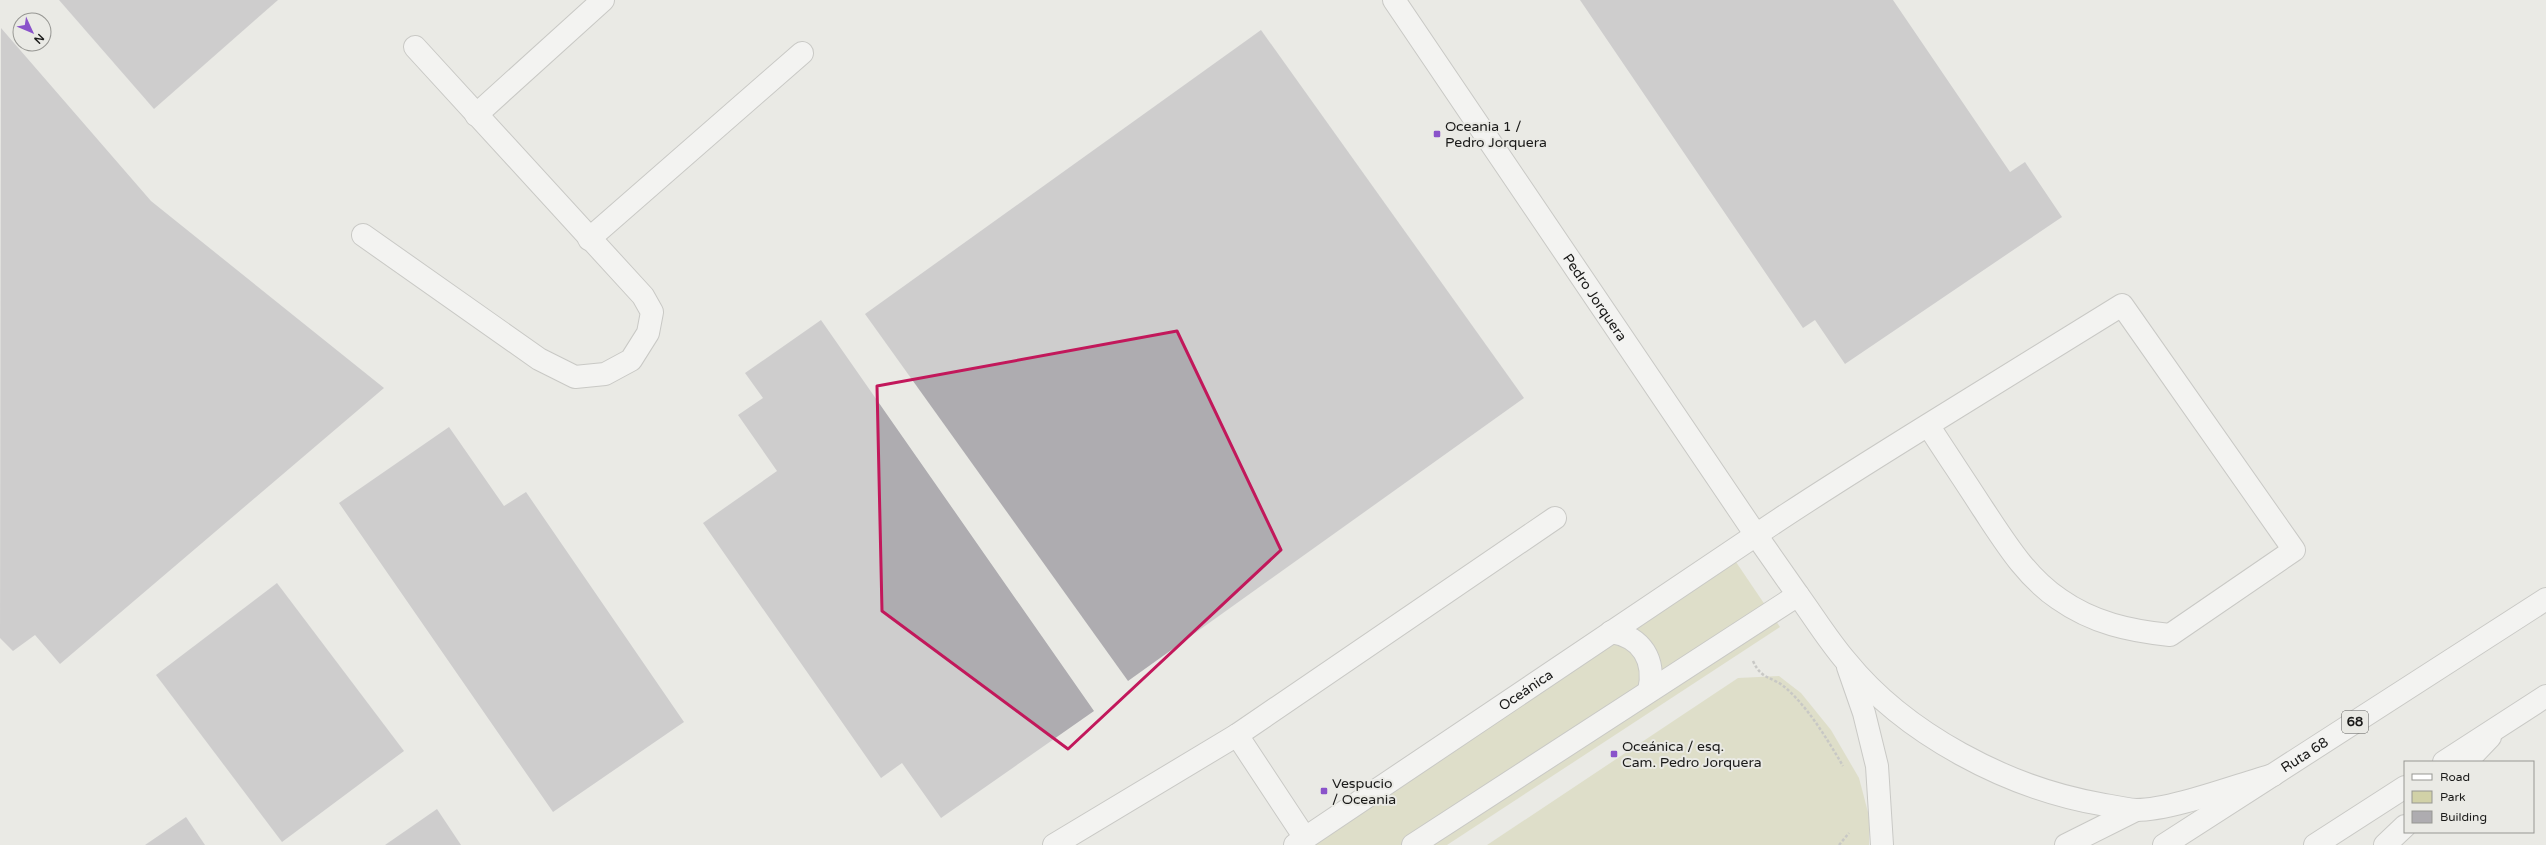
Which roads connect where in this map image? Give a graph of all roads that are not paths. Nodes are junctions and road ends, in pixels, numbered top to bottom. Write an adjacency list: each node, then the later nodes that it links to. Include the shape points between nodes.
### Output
1 (603, 0): 5 (main road)
2 (1394, 0): 10 (main road, Pedro Jorquera)
3 (415, 48): 5 (main road)
4 (802, 53): 7 (main road)
5 (476, 115): 7 (main road)
6 (363, 235): 7 (main road, via 539,359 575,376 605,374 631,360 648,332 652,312 643,296)
7 (589, 239)
8 (1928, 425): 8 (main road, Oceánica, via 2122,305 2294,550 2170,635 2113,626 2087,616 2058,599 2033,578 2012,553); 10 (main road, Oceánica)
9 (1555, 518): 18 (main road)
10 (1756, 535): 11 (main road, Pedro Jorquera); 13 (main road, Oceánica)
11 (1798, 595): 14 (main road, Pedro Jorquera); 15 (main road)
12 (2546, 599): 21 (main road, Ruta 68 / 68)
13 (1610, 632): 15 (main road, via 1632,638 1648,655 1652,679); 25 (main road, Oceánica)
14 (1846, 662): 23 (main road, via 1889,704 1960,754 2038,789 2079,800); 28 (main road, via 1864,713 1877,766)
15 (1649, 691): 27 (main road)
16 (2546, 696): 17 (main road)
17 (2501, 725): 19 (main road); 20 (main road)
18 (1237, 735): 25 (main road); 26 (main road)
19 (2446, 761)
20 (2467, 761)
21 (2274, 774): 23 (main road, via 2176,803); 30 (main road, Ruta 68 / 68)
22 (2404, 788): 31 (main road)
23 (2136, 810): 29 (main road)
24 (2404, 827): 32 (main road)
25 (1300, 842)
26 (1054, 845)
27 (1413, 845)
28 (1882, 845)
29 (2066, 845)
30 (2164, 845)
31 (2315, 845)
32 (2385, 845)

